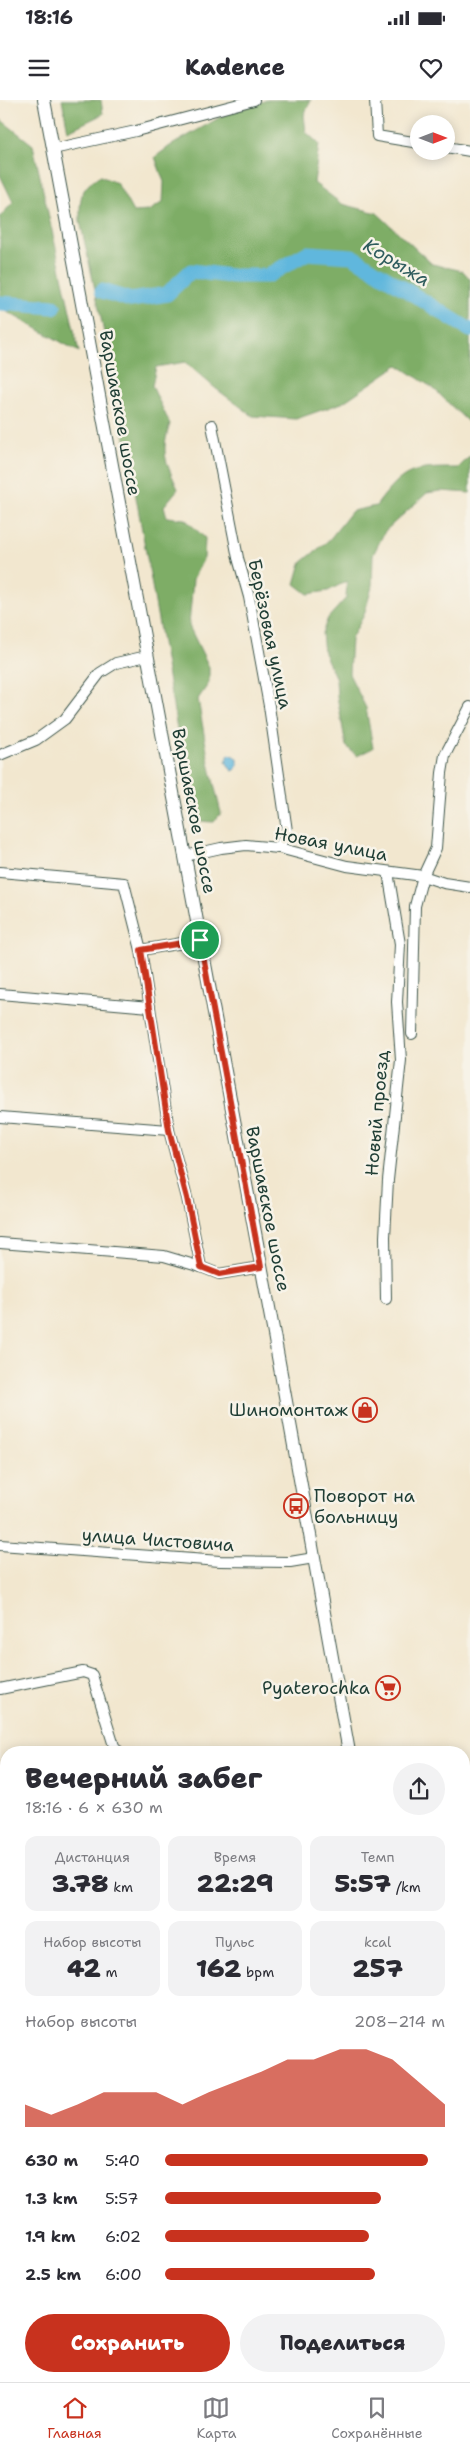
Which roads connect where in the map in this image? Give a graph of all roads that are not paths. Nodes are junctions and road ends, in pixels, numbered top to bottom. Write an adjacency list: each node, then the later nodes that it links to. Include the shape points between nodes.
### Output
1 (44, 100): 6 (main road, Варшавское шоссе)
2 (254, 100): 6 (street)
3 (375, 100): 4 (street, via 377,136)
4 (410, 141)
5 (455, 148): 7 (street)
6 (53, 149): 9 (main road, Варшавское шоссе)
7 (470, 151)
8 (212, 425): 12 (street, Берёзовая улица, via 238,558 250,598 269,706 287,831)
9 (147, 656): 11 (street, via 116,663 100,673 66,719 36,740); 13 (main road, Варшавское шоссе)
10 (470, 707): 16 (street, via 443,762 437,842)
11 (0, 754)
12 (279, 848): 13 (street, Новая улица, via 246,845); 15 (street, Новая улица, via 347,866)
13 (185, 856): 18 (main road, Варшавское шоссе)
14 (0, 872): 19 (street, via 124,883)
15 (388, 872): 16 (street, Новая улица); 28 (street, Новый проезд, via 400,944 397,1002 401,1060 384,1237)
16 (423, 876): 17 (street, Новая улица); 22 (street, via 415,906 413,932)
17 (470, 887)
18 (200, 940): 19 (street); 27 (main road, Варшавское шоссе)
19 (141, 950): 21 (street)
20 (0, 994): 21 (street)
21 (150, 1006): 24 (street)
22 (412, 1034)
23 (0, 1117): 24 (street)
24 (169, 1130): 26 (street)
25 (0, 1243): 26 (street, via 164,1256)
26 (201, 1267): 27 (street, via 219,1274)
27 (261, 1267): 30 (main road, Варшавское шоссе)
28 (386, 1299)
29 (0, 1545): 30 (street, улица Чистовича, via 220,1561 290,1562)
30 (314, 1558): 33 (main road, Варшавское шоссе)
31 (0, 1689): 32 (street, via 83,1672 92,1675)
32 (114, 1746)
33 (348, 1746)

